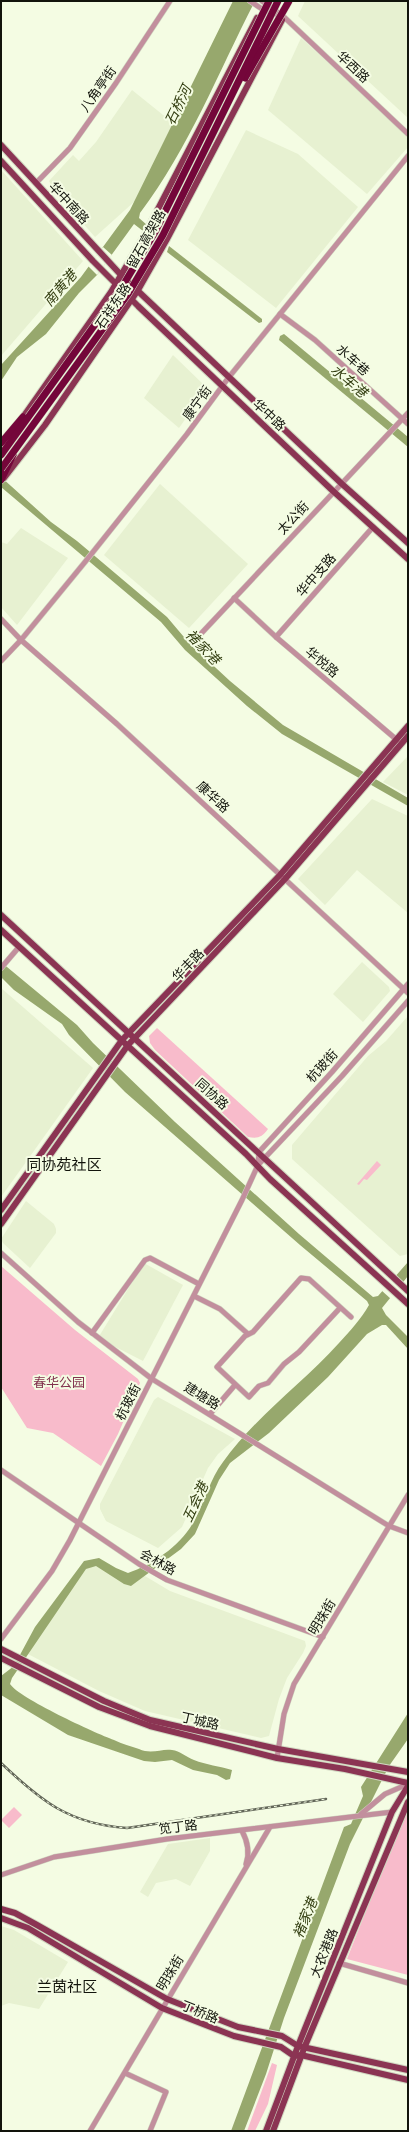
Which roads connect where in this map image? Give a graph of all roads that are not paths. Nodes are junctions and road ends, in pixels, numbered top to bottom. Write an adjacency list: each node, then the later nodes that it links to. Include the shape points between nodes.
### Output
1 (170, 1): 12 (street, 八角亭街, via 70,148)
2 (250, 1): 5 (street, 华西路, via 256,5)
3 (278, 1): 7 (highway, 留石高架路, bridge)
4 (290, 1): 6 (main road, 石祥东路); 7 (highway, bridge)
5 (265, 3): 6 (street, 华西路); 13 (main road, 石祥东路, via 151,225); 19 (highway, 留石高架路, bridge, via 155,232 122,287)
6 (284, 17): 8 (street, 华西路); 15 (main road, 石祥东路)
7 (220, 119): 24 (highway, 留石高架路, bridge, via 163,235 128,294)
8 (408, 134)
9 (1, 145): 12 (main road, 华中南路)
10 (408, 156): 17 (street, 康宁街)
11 (1, 160): 14 (main road, 华中南路)
12 (36, 183): 13 (main road, 华中南路)
13 (121, 275): 14 (main road, 石祥东路); 15 (main road, 华中路)
14 (116, 284): 16 (main road, 华中路); 26 (main road, 石祥东路)
15 (138, 290): 16 (main road, 石祥东路); 18 (main road, 华中路)
16 (131, 299): 20 (main road, 华中路); 29 (main road, 石祥东路, via 45,425)
17 (280, 314): 18 (street, 康宁街); 22 (street, 水车巷, via 314,340)
18 (229, 377): 20 (street, 康宁街); 30 (main road, 华中路)
19 (56, 379): 25 (highway, bridge); 27 (highway, 留石高架路, bridge)
20 (222, 386): 31 (main road, 华中路); 39 (street, 康宁街, via 187,434)
21 (408, 414): 22 (street, 太公街)
22 (402, 419): 23 (street, 水车巷); 30 (street, 太公街)
23 (408, 424)
24 (20, 442): 28 (highway, 留石高架路, bridge); 29 (highway, bridge)
25 (1, 443)
26 (1, 447)
27 (1, 455)
28 (1, 469)
29 (2, 480)
30 (342, 484): 31 (street, 太公街); 33 (main road, 华中路)
31 (333, 491): 32 (main road, 华中路); 35 (street, 太公街)
32 (373, 527): 34 (main road, 华中路); 37 (street, 华中支路)
33 (408, 543)
34 (408, 559)
35 (234, 598): 37 (street, 华悦路); 38 (street, 太公街)
36 (1, 619): 39 (street, 康华路)
37 (276, 637): 43 (street, 华悦路)
38 (196, 639)
39 (21, 640): 40 (street, 康宁街); 45 (street, 康华路, via 117,724)
40 (1, 661)
41 (408, 726): 43 (main road, 华丰路)
42 (408, 736): 44 (main road, 华丰路)
43 (397, 740): 44 (main road, 华丰路)
44 (372, 774): 45 (main road, 华丰路)
45 (282, 877): 51 (street, 康华路); 53 (main road, 华丰路)
46 (1, 915): 53 (main road, 同协路)
47 (1, 930): 48 (main road, 同协路)
48 (19, 947): 49 (street); 54 (main road, 同协路)
49 (1, 968)
50 (408, 984): 51 (street, 杭玻街)
51 (406, 991): 57 (street, 杭玻街)
52 (408, 1002): 58 (street, 杭玻街)
53 (131, 1036): 54 (main road, 华丰路); 55 (main road, 华丰路); 57 (main road, 同协路)
54 (122, 1040): 55 (main road, 同协路); 56 (main road, 华丰路, via 110,1057)
55 (128, 1045): 56 (main road, 华丰路); 59 (main road, 同协路)
56 (102, 1076): 60 (main road, 华丰路); 61 (main road, 华丰路)
57 (259, 1152): 58 (main road, 同协路); 59 (street, 杭玻街)
58 (265, 1159): 59 (street, 杭玻街); 64 (main road, 同协路)
59 (258, 1165): 63 (street, 杭玻街); 66 (main road, 同协路, via 270,1179)
60 (1, 1210)
61 (1, 1224)
62 (1, 1253): 69 (street, 建塘路)
63 (200, 1284): 65 (street, 杭玻街); 69 (street, via 150,1258 145,1260)
64 (405, 1289)
65 (194, 1296): 70 (street, via 220,1309); 71 (street, 杭玻街)
66 (408, 1304)
67 (340, 1308): 68 (street); 70 (street, via 309,1279 301,1278 253,1332); 72 (street, via 268,1383 259,1386 249,1397)
68 (351, 1317)
69 (92, 1334): 71 (street, 建塘路)
70 (248, 1334): 72 (street, via 217,1367)
71 (152, 1379): 73 (street, 建塘路); 76 (street, 杭玻街)
72 (235, 1385): 73 (street)
73 (210, 1414): 77 (street, 建塘路)
74 (1, 1470): 76 (street, 会林路)
75 (408, 1495): 77 (street, 明珠街)
76 (79, 1524): 79 (street, 会林路, via 167,1580); 80 (street, 杭玻街, via 52,1571)
77 (389, 1526): 78 (street, 建塘路); 79 (street, 明珠街)
78 (408, 1533)
79 (323, 1637): 83 (street, 明珠街, via 288,1698)
80 (1, 1639)
81 (1, 1649): 83 (main road, 丁城路, via 126,1711 150,1720)
82 (1, 1658): 84 (main road, 丁城路, via 99,1707 143,1724)
83 (278, 1749): 84 (street, 明珠街); 85 (main road, 丁城路)
84 (277, 1758): 86 (main road, 丁城路, via 345,1769)
85 (408, 1772)
86 (408, 1784): 88 (main road, 大农港路); 89 (street, 笕丁路, via 385,1794)
87 (408, 1802): 96 (main road, 大农港路)
88 (392, 1812): 89 (street, 笕丁路); 100 (main road, 大农港路)
89 (360, 1814): 90 (street, 笕丁路)
90 (270, 1827): 91 (street, 笕丁路); 92 (street, 明珠街)
91 (242, 1831): 92 (street, via 248,1850); 93 (street, 笕丁路, via 167,1839 54,1857)
92 (243, 1873): 98 (street, 明珠街)
93 (1, 1875)
94 (1, 1909): 98 (main road, 丁桥路, via 15,1913)
95 (1, 1918): 99 (main road, 丁桥路, via 28,1928)
96 (339, 1963): 97 (street); 100 (main road, 大农港路)
97 (408, 1983)
98 (167, 1999): 99 (street, 明珠街); 100 (main road, 丁桥路, via 238,2027 282,2036)
99 (162, 2008): 101 (main road, 丁桥路, via 203,2026 281,2047); 103 (street, 明珠街)
100 (302, 2046): 101 (main road, 大农港路); 102 (main road, 丁桥路)
101 (297, 2056): 104 (main road, 丁桥路); 107 (main road, 大农港路); 108 (main road, 大农港路)
102 (408, 2070)
103 (124, 2073): 105 (street, 明珠街); 106 (street, via 166,2092)
104 (408, 2080)
105 (90, 2131)
106 (150, 2131)
107 (266, 2131)
108 (273, 2131)

